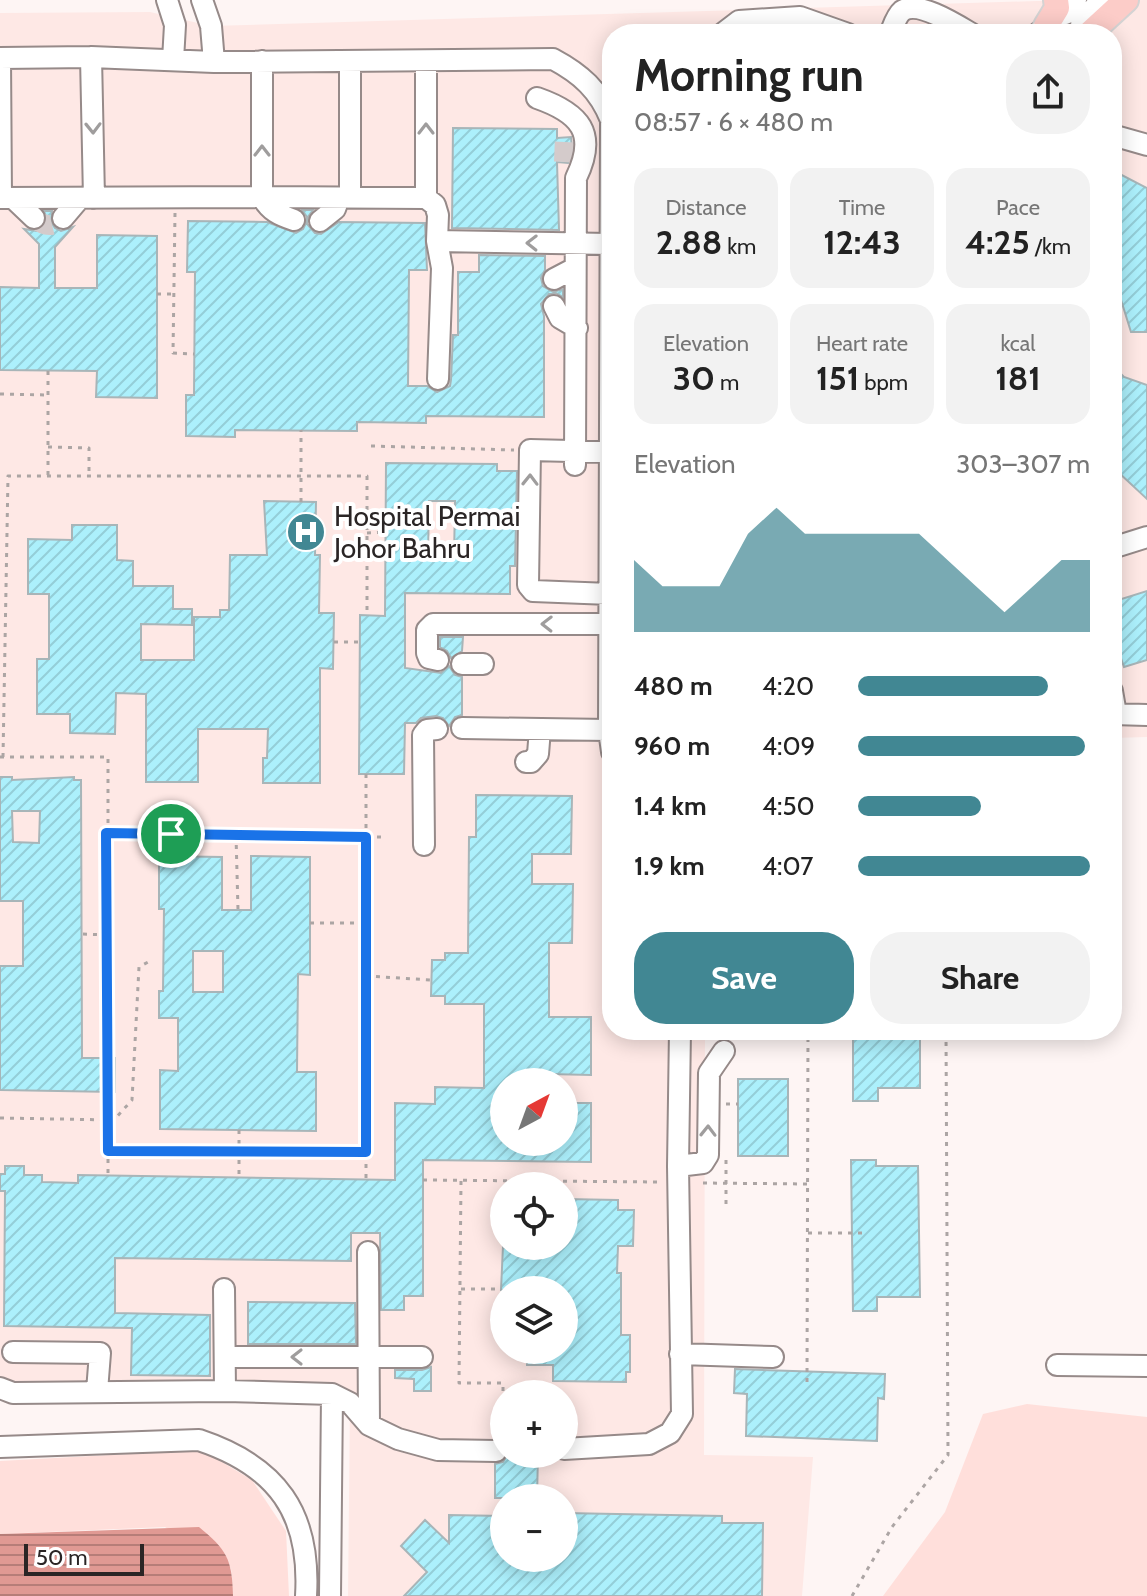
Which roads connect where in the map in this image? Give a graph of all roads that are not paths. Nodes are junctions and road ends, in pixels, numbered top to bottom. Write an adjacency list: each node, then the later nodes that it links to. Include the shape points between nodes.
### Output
1 (167, 0): 12 (street)
2 (180, 0): 12 (street)
3 (202, 0): 13 (street)
4 (220, 0): 13 (street)
5 (1100, 0): 7 (street)
6 (1126, 0): 7 (main road)
7 (1067, 21)
8 (735, 24): 9 (street, via 800,17)
9 (820, 24)
10 (895, 24): 11 (street, via 900,12 916,6)
11 (955, 24)
12 (175, 25): 16 (street)
13 (211, 26): 20 (street)
14 (91, 57): 15 (street); 16 (street); 30 (street, one-way to 30)
15 (0, 58): 29 (street)
16 (173, 60): 20 (street)
17 (262, 61): 18 (street); 20 (street); 27 (street, one-way to 17)
18 (350, 61): 19 (street); 28 (street)
19 (426, 61): 22 (street, via 553,59 577,72); 31 (street, one-way to 19)
20 (214, 62)
21 (537, 98): 23 (street, via 570,111)
22 (602, 99)
23 (577, 120): 24 (street); 37 (street, via 587,144 583,163 570,170)
24 (565, 137)
25 (1122, 138): 26 (street)
26 (1147, 145)
27 (262, 197): 28 (street); 30 (street); 34 (street, via 268,208)
28 (344, 197): 31 (street); 35 (street)
29 (4, 198): 30 (street); 32 (street)
30 (87, 198): 33 (street)
31 (426, 198): 36 (street, via 438,215)
32 (34, 218)
33 (63, 218)
34 (294, 220)
35 (320, 221)
36 (437, 241): 37 (street, one-way to 36); 43 (street, via 442,268)
37 (576, 244): 38 (street); 39 (street)
38 (602, 244)
39 (575, 268): 40 (street); 42 (street)
40 (554, 279)
41 (554, 306): 42 (street, via 560,318)
42 (577, 328): 45 (street)
43 (438, 379)
44 (602, 454): 45 (street)
45 (575, 458): 48 (street, one-way to 45, via 575,587 533,591 528,585 530,450)
46 (1147, 537): 47 (street)
47 (1122, 545)
48 (602, 592)
49 (602, 624): 50 (street, one-way to 50, via 433,624 427,630 427,653)
50 (438, 660)
51 (1122, 714): 52 (street)
52 (1147, 715)
53 (462, 728): 55 (street)
54 (437, 729): 58 (street, via 423,735 429,764)
55 (535, 729): 56 (street); 57 (street, via 538,754)
56 (602, 730)
57 (526, 762)
58 (424, 845)
59 (680, 1040): 61 (street)
60 (724, 1051): 62 (street)
61 (679, 1073): 62 (street); 63 (street)
62 (709, 1073): 63 (street, one-way to 62, via 703,1163 708,1155)
63 (678, 1174): 67 (street)
64 (368, 1252): 69 (street)
65 (224, 1289): 68 (street)
66 (13, 1352): 75 (street, via 100,1353)
67 (680, 1354): 71 (street); 80 (street, via 682,1414 670,1433 649,1444)
68 (225, 1357): 69 (street, one-way to 68); 76 (street)
69 (369, 1357): 70 (street); 78 (street)
70 (422, 1357)
71 (773, 1357)
72 (1057, 1365): 73 (street)
73 (1147, 1366)
74 (0, 1388): 75 (street, via 13,1393)
75 (97, 1391): 76 (street)
76 (225, 1391): 77 (street)
77 (332, 1394): 78 (street, via 350,1403); 83 (street)
78 (369, 1425): 81 (street, via 438,1450)
79 (0, 1447): 82 (street, via 199,1440 248,1461 273,1483 297,1519 308,1566)
80 (578, 1448)
81 (490, 1451)
82 (306, 1596)
83 (330, 1596)

